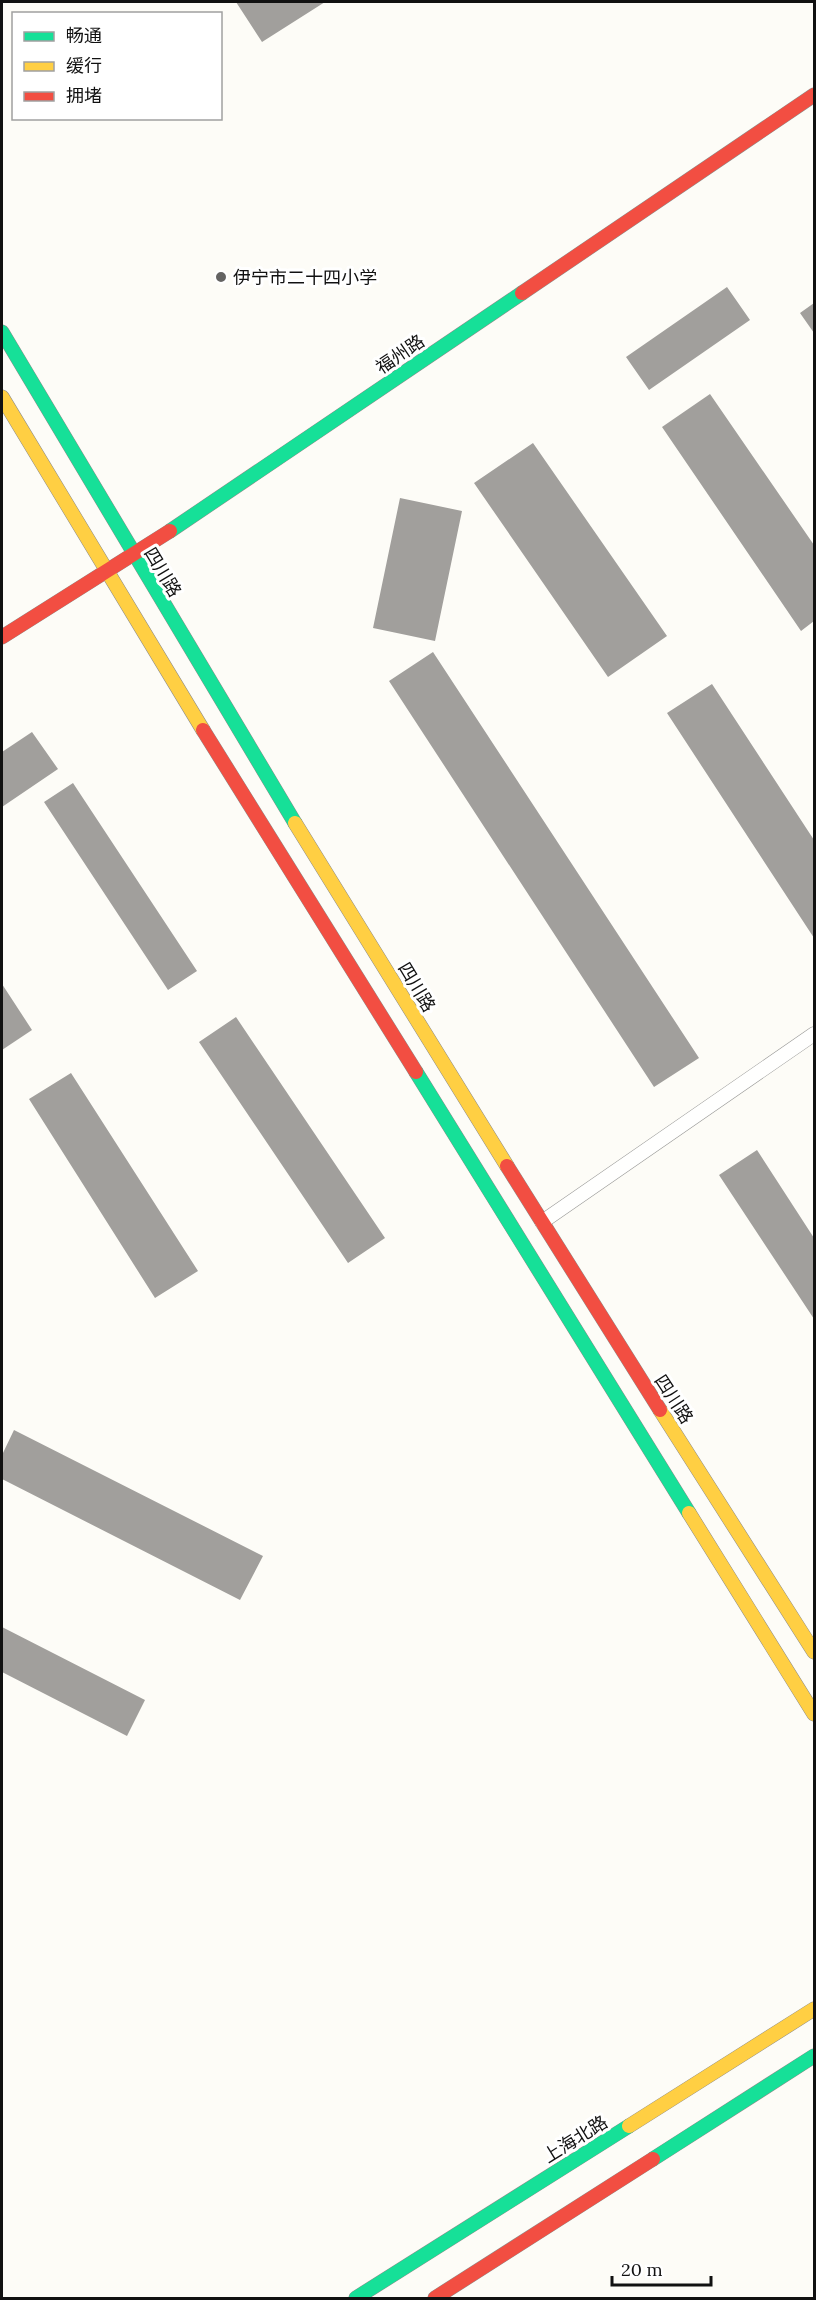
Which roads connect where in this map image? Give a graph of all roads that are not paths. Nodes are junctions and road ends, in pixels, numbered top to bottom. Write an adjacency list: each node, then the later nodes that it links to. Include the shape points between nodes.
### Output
1 (814, 94): 4 (street, 福州路)
2 (2, 332): 4 (street, 四川路)
3 (2, 397): 5 (street)
4 (132, 556): 5 (street, 福州路); 8 (street, 四川路)
5 (106, 573): 6 (street, 福州路); 9 (street)
6 (2, 637)
7 (814, 1034): 8 (lane)
8 (541, 1223): 9 (lane); 10 (street, 四川路)
9 (518, 1238): 11 (street)
10 (814, 1652)
11 (814, 1714)
12 (814, 2009): 14 (street, 上海北路)
13 (814, 2056): 15 (street)
14 (356, 2298)
15 (435, 2298)

